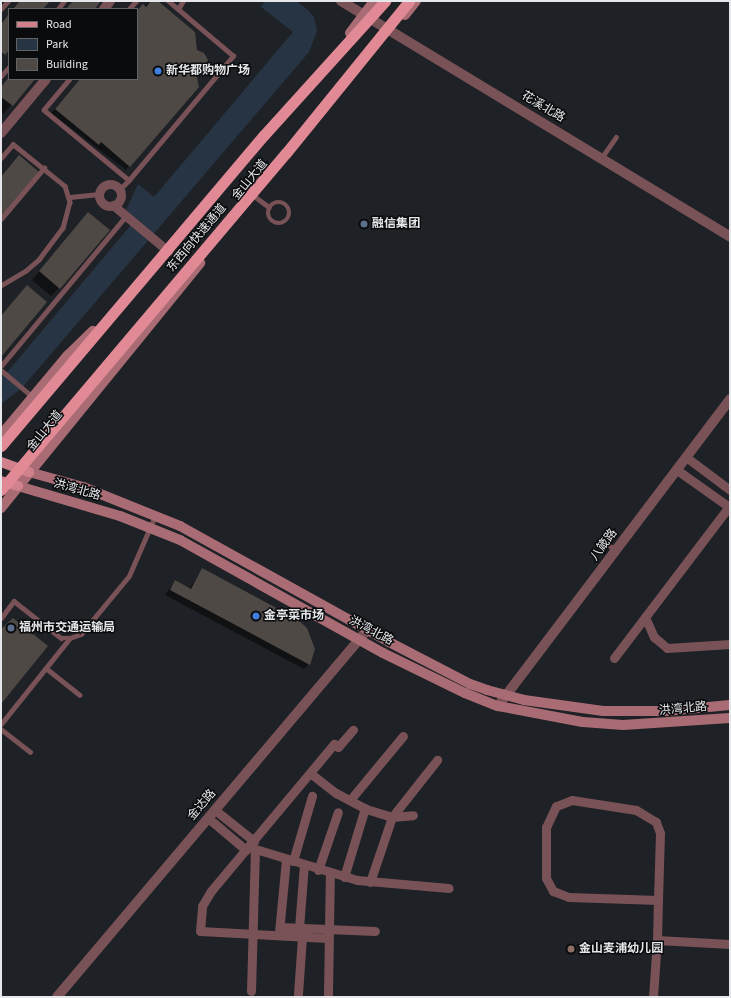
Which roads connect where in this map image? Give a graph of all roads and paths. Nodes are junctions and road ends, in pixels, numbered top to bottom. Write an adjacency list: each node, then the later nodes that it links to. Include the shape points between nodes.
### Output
1 (8, 1): 9 (lane)
2 (168, 1): 10 (lane)
3 (183, 1): 10 (lane)
4 (341, 1): 11 (street, 花溪北路)
5 (374, 1): 11 (main road, 金山大道)
6 (385, 1): 39 (highway, 东西向快速通道, via 264,134)
7 (409, 1): 46 (highway, 东西向快速通道, via 286,153)
8 (416, 1): 12 (main road, 金山大道)
9 (1, 9)
10 (178, 9): 22 (lane, via 233,56)
11 (364, 15): 12 (street, 花溪北路); 32 (main road, 金山大道)
12 (391, 31): 19 (street, 花溪北路); 25 (main road, 金山大道)
13 (8, 68): 14 (lane)
14 (1, 76)
15 (45, 80): 17 (street)
16 (69, 80): 22 (lane, via 44,110)
17 (1, 133)
18 (616, 137): 19 (lane)
19 (602, 157): 31 (street, 花溪北路)
20 (1, 158): 21 (lane, via 13,144)
21 (44, 168): 26 (lane, via 65,186); 30 (lane)
22 (129, 180): 23 (lane)
23 (119, 190): 24 (street, via 109,184 102,187); 27 (street, via 120,199)
24 (98, 194): 26 (lane); 27 (street, via 102,203)
25 (253, 196): 28 (lane); 43 (main road, 金山大道)
26 (70, 197): 33 (lane, via 63,228 45,253 30,268)
27 (113, 205): 29 (street)
28 (269, 207): 28 (lane, via 268,218 273,223 283,224 289,218 290,211 286,204 278,202)
29 (126, 216): 32 (street); 34 (lane)
30 (1, 219)
31 (730, 237)
32 (168, 251): 36 (main road, 金山大道, via 143,281 68,355)
33 (1, 286)
34 (1, 366)
35 (1, 370): 36 (lane)
36 (33, 397): 38 (main road, 金山大道)
37 (730, 399): 40 (street, 八箴路)
38 (1, 435)
39 (1, 446)
40 (686, 457): 42 (street, 八箴路); 47 (street)
41 (1, 462): 43 (main road)
42 (677, 470): 48 (street); 53 (street, 八箴路)
43 (29, 472): 45 (main road, 金山大道); 50 (main road, 洪湾北路, via 83,487)
44 (1, 481): 45 (main road)
45 (18, 486): 49 (main road, 金山大道); 51 (main road, 洪湾北路, via 96,508)
46 (1, 490)
47 (730, 490)
48 (729, 506): 54 (street)
49 (1, 508)
50 (156, 515): 51 (lane); 56 (main road, 洪湾北路, via 207,540)
51 (150, 528): 57 (lane, via 126,580 85,630); 58 (main road, 洪湾北路, via 201,550)
52 (602, 540): 53 (lane)
53 (616, 550): 63 (street, 八箴路)
54 (645, 617): 59 (street, via 654,637 667,648); 60 (street)
55 (1, 618): 57 (lane, via 14,601 57,636)
56 (367, 630): 58 (street, 金达路); 63 (main road, 洪湾北路, via 470,684)
57 (70, 638): 61 (lane)
58 (359, 640): 65 (main road, 洪湾北路, via 465,693); 77 (street, 金达路)
59 (730, 644)
60 (614, 658)
61 (46, 668): 62 (lane); 67 (lane)
62 (80, 695)
63 (506, 696): 64 (main road, 洪湾北路, via 561,707 626,712); 65 (street, 八箴路)
64 (730, 705)
65 (498, 706): 66 (main road, 洪湾北路, via 583,722 623,725)
66 (730, 718)
67 (1, 724)
68 (1, 729): 71 (lane)
69 (354, 730): 73 (street, via 338,747 334,744)
70 (403, 736): 75 (street)
71 (30, 752)
72 (437, 760): 80 (street)
73 (310, 773): 75 (street); 82 (street)
74 (312, 796): 83 (street)
75 (350, 800): 76 (street)
76 (365, 808): 80 (street); 87 (street)
77 (215, 810): 81 (street, 金达路); 82 (street)
78 (338, 812): 85 (street)
79 (413, 815): 80 (street)
80 (392, 817): 88 (street)
81 (208, 818): 82 (street); 103 (street, 金达路)
82 (251, 847): 83 (street); 95 (street); 95 (street, via 204,900 200,931)
83 (289, 860): 84 (street); 93 (street)
84 (304, 865): 85 (street); 91 (street)
85 (318, 870): 86 (street)
86 (330, 873): 87 (street); 92 (street)
87 (344, 877): 88 (street)
88 (370, 882): 89 (street)
89 (449, 888)
90 (658, 900): 90 (street, via 660,833 656,822 636,810 572,800 556,806 548,818 546,827 546,878 553,891 569,897); 98 (street)
91 (299, 928): 92 (street); 93 (street)
92 (328, 929): 94 (street); 97 (street)
93 (280, 931): 95 (street); 96 (street)
94 (375, 931)
95 (252, 934): 100 (street)
96 (302, 937): 97 (street); 101 (street)
97 (327, 938): 102 (street)
98 (657, 940): 99 (street); 104 (street)
99 (730, 944)
100 (250, 991)
101 (298, 994)
102 (328, 994)
103 (57, 997)
104 (653, 997)

